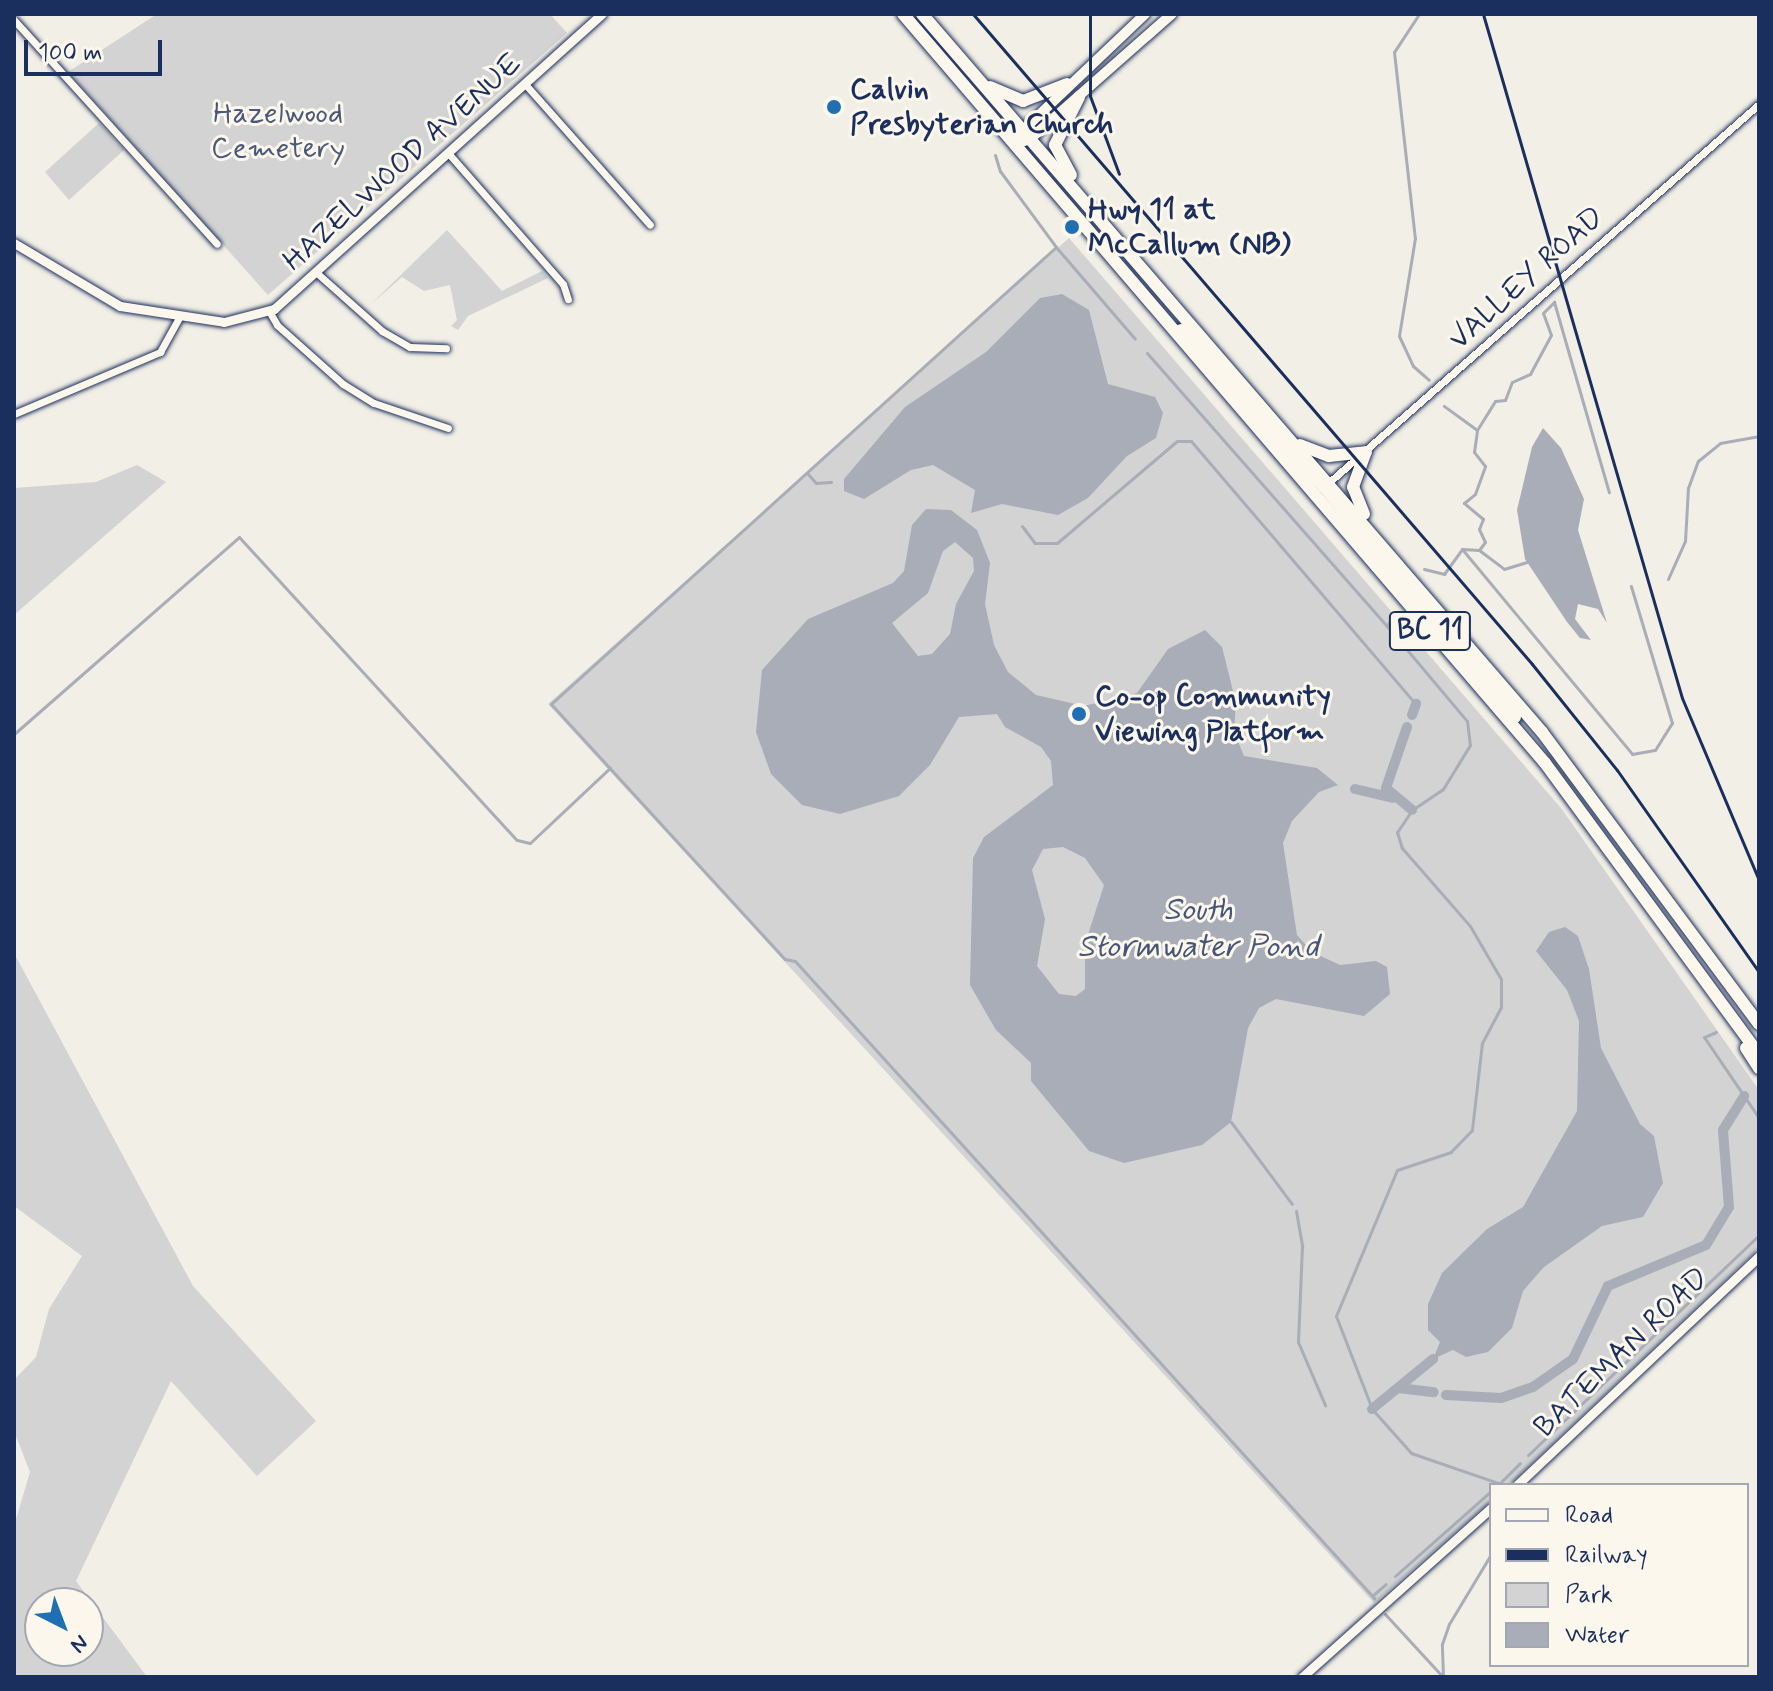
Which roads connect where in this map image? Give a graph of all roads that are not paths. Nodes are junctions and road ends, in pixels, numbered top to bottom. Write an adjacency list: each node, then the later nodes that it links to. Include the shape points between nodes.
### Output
1 (602, 14): 8 (street, HAZELWOOD AVENUE)
2 (903, 14): 14 (highway, BC 11)
3 (922, 14): 7 (highway, BC 11)
4 (1145, 14): 9 (main road)
5 (1172, 14): 10 (main road)
6 (14, 20): 18 (street)
7 (978, 79): 9 (highway, via 1023,101); 12 (highway, BC 11)
8 (525, 84): 15 (street, HAZELWOOD AVENUE); 16 (street)
9 (1067, 84): 12 (main road)
10 (1079, 97): 13 (main road); 20 (highway, via 1064,119 1056,153)
11 (1759, 104): 29 (street, VALLEY ROAD)
12 (1021, 128): 13 (highway, BC 11); 14 (main road)
13 (1030, 139): 14 (main road); 20 (highway, BC 11)
14 (1016, 144): 22 (highway, BC 11)
15 (449, 154): 19 (street, HAZELWOOD AVENUE); 21 (street, via 563,284)
16 (650, 225)
17 (14, 243): 24 (street, via 91,294)
18 (217, 244)
19 (318, 274): 23 (street, HAZELWOOD AVENUE); 25 (street, via 382,331 410,347)
20 (1170, 298): 28 (highway, BC 11)
21 (568, 299)
22 (1154, 307): 30 (highway); 32 (highway, BC 11, via 1545,763)
23 (269, 311): 24 (street, via 224,322); 27 (street, via 277,325 343,384 374,403)
24 (178, 319): 26 (street, via 160,352)
25 (446, 348)
26 (14, 414)
27 (448, 428)
28 (1281, 429): 29 (highway, via 1321,455); 30 (highway, BC 11)
29 (1366, 452): 30 (street, VALLEY ROAD); 31 (highway, via 1355,501)
30 (1326, 485): 31 (highway, BC 11); 32 (highway, via 1550,759)
31 (1421, 589): 34 (highway, BC 11, via 1589,791)
32 (1623, 864): 33 (highway, BC 11)
33 (1695, 963): 35 (highway, BC 11); 36 (highway)
34 (1759, 1024)
35 (1759, 1054)
36 (1759, 1068)
37 (1759, 1256): 38 (street, BATEMAN ROAD)
38 (1519, 1483)
39 (1489, 1510): 40 (street)
40 (1302, 1677)

